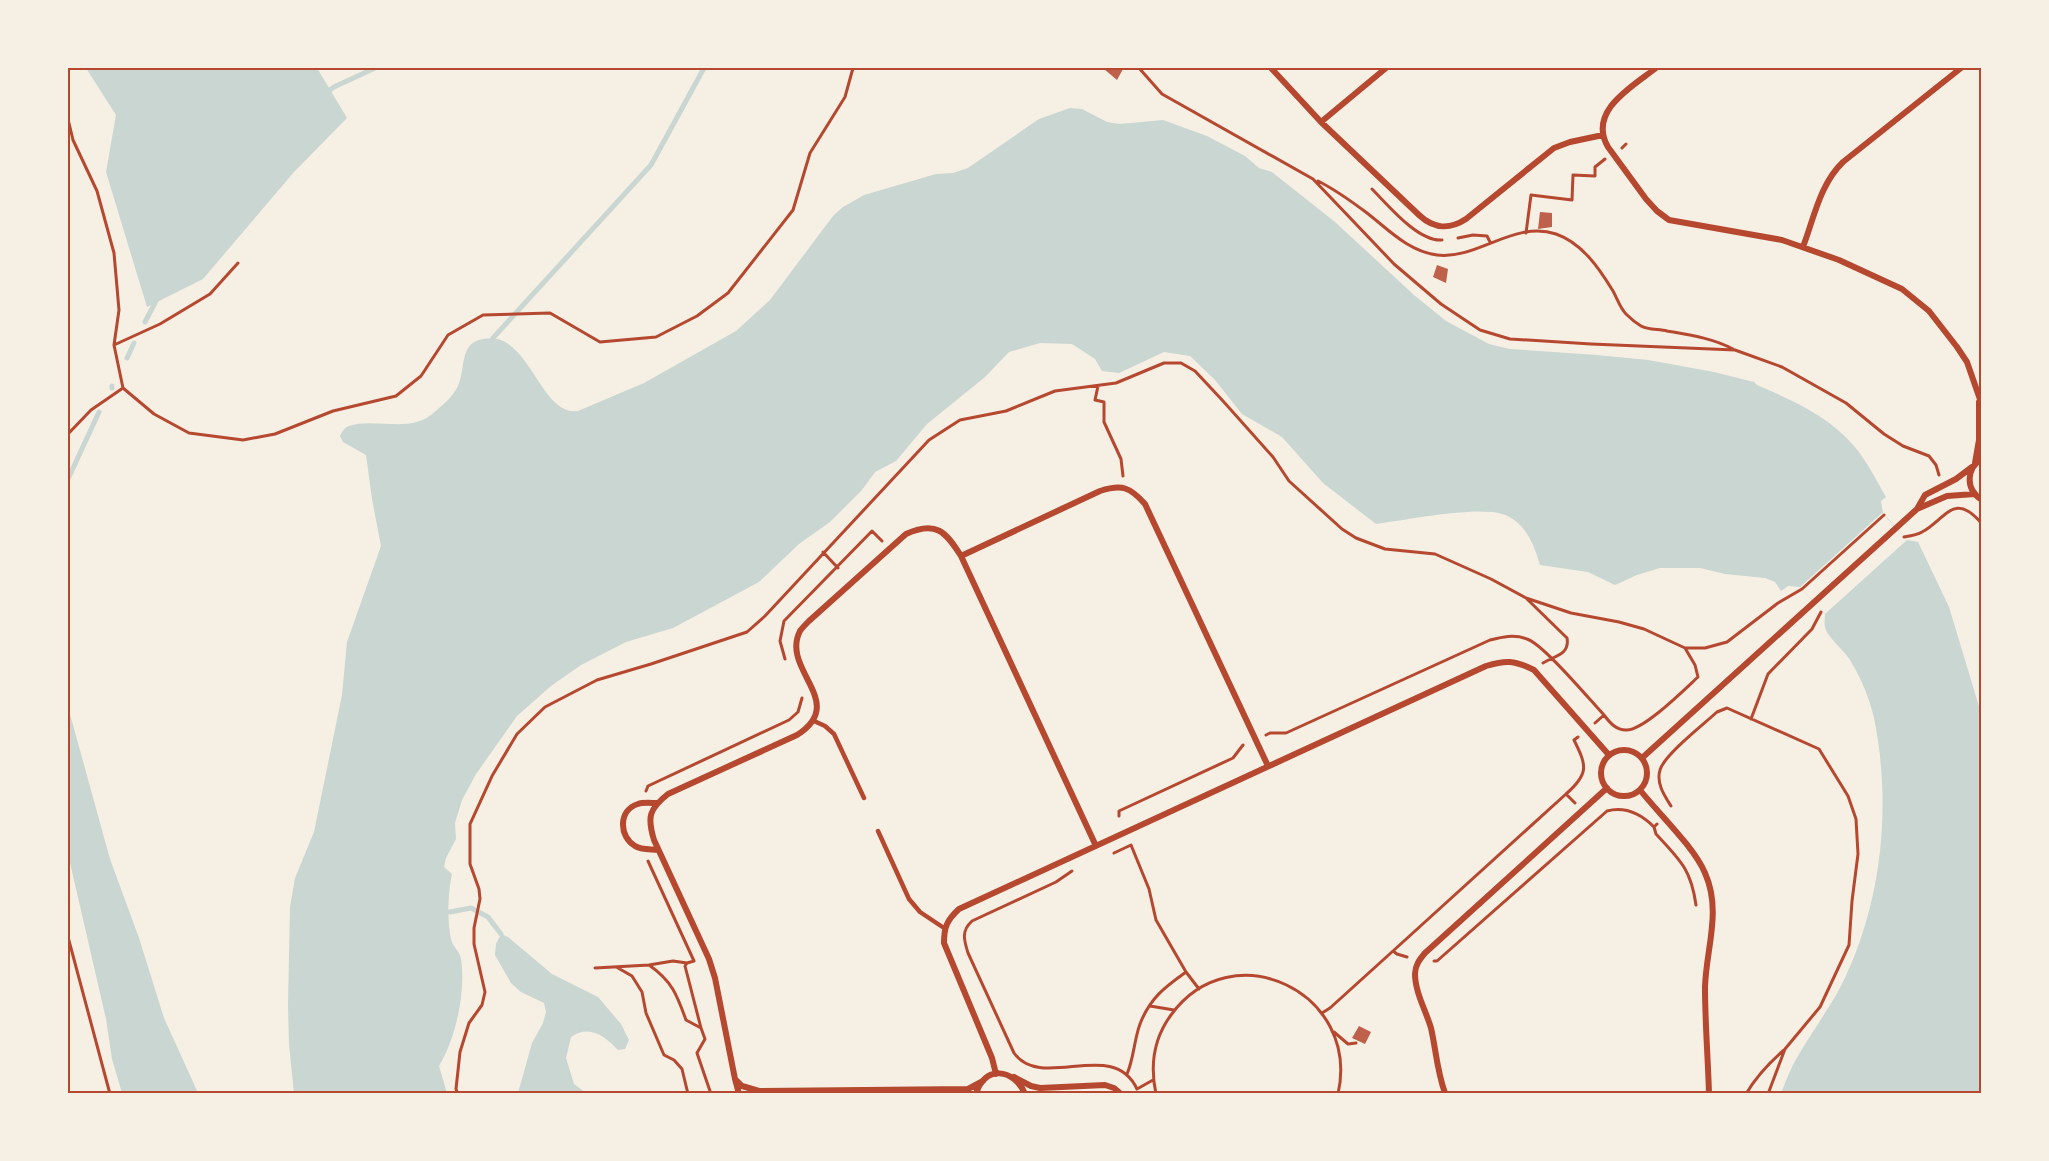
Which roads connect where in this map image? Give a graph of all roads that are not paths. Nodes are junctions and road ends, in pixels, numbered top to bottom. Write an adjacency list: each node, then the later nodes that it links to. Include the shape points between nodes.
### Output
1 (1271, 68): 5 (street)
2 (1386, 68): 5 (street)
3 (1656, 68): 6 (street, via 1609,107)
4 (1960, 68): 7 (street, via 1832,172)
5 (1321, 122): 6 (street, via 1427,223 1440,227 1466,219 1554,148)
6 (1603, 135): 7 (street, via 1647,199 1669,220 1766,236)
7 (1803, 247): 8 (street, via 1879,278 1916,299 1967,362)
8 (1980, 402): 10 (street, via 1979,440)
9 (1982, 458): 10 (street)
10 (1973, 465): 11 (street, via 1969,481); 13 (street, via 1925,495)
11 (1975, 494): 12 (street); 13 (street, via 1947,496)
12 (1982, 500)
13 (1917, 509): 17 (street)
14 (961, 556): 15 (street, via 949,538 935,528 920,528 888,548 809,621 796,645 817,704); 18 (street, via 1100,491 1125,487 1136,493 1145,504); 24 (street)
15 (814, 721): 21 (lane, via 834,734); 22 (street, via 797,735 668,794)
16 (1610, 755): 17 (street, via 1626,750); 18 (street, via 1533,670 1519,662 1503,661); 19 (street, via 1601,771)
17 (1642, 758): 20 (street, via 1648,772)
18 (1268, 766): 24 (street)
19 (1607, 789): 20 (street, via 1623,796); 32 (street, via 1420,960 1415,974 1417,987)
20 (1640, 790): 38 (street, via 1700,863 1711,890 1713,922 1706,988)
21 (864, 798)
22 (657, 803): 25 (street, via 650,813 650,827); 25 (street, via 638,804 627,810 623,831 637,848)
23 (878, 831): 26 (lane, via 909,898 920,912)
24 (1096, 846): 26 (street, via 958,909)
25 (658, 850): 29 (street, via 709,960)
26 (944, 928): 27 (street, via 944,943)
27 (996, 1074): 28 (street); 30 (street)
28 (1014, 1077): 35 (street); 36 (street, via 1040,1088 1106,1086)
29 (735, 1079): 31 (street, via 742,1086 759,1091); 33 (street)
30 (983, 1081): 31 (street, via 968,1089); 34 (street)
31 (817, 1092)
32 (1444, 1093): 37 (street)
33 (739, 1094)
34 (976, 1094)
35 (1025, 1094)
36 (1121, 1094)
37 (1449, 1094)
38 (1709, 1094)

